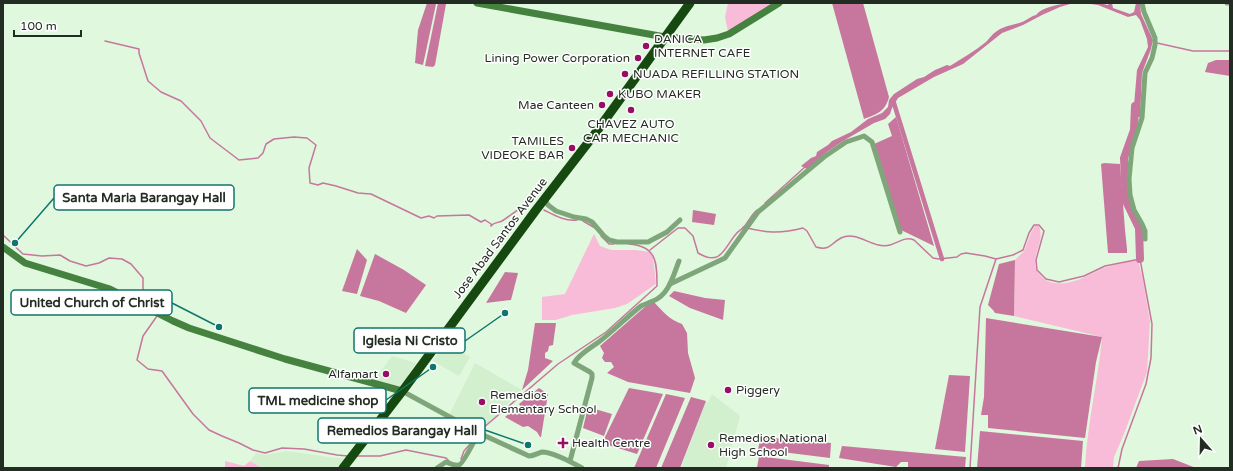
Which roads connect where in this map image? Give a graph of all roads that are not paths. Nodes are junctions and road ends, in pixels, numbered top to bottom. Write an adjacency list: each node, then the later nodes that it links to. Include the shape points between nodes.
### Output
1 (477, 3): 5 (street)
2 (690, 3): 5 (highway, Jose Abad Santos Avenue)
3 (779, 3): 5 (street, via 729,34 717,38 704,40)
4 (1142, 3): 9 (street, via 1155,38 1155,45 1145,73 1142,118 1132,148 1129,179 1130,195 1134,210 1145,231)
5 (665, 37): 6 (highway, Jose Abad Santos Avenue)
6 (544, 199): 7 (street, via 556,211 586,218 609,240 617,242 648,242 668,232); 13 (highway, Jose Abad Santos Avenue)
7 (680, 220)
8 (900, 232): 12 (street, via 872,142 864,136 846,142 824,157 758,212 725,258)
9 (1145, 239)
10 (3, 247): 13 (street, via 25,264 110,289 172,322 285,359)
11 (679, 261): 12 (street)
12 (670, 284): 15 (street, via 665,293 641,306 574,363 590,372 592,378)
13 (402, 391): 14 (street); 16 (highway, Jose Abad Santos Avenue)
14 (481, 434): 15 (street, via 529,456 543,452); 17 (street, via 478,434 464,461 456,465 446,462)
15 (570, 461): 18 (street)
16 (346, 465)
17 (437, 468)
18 (582, 468)

